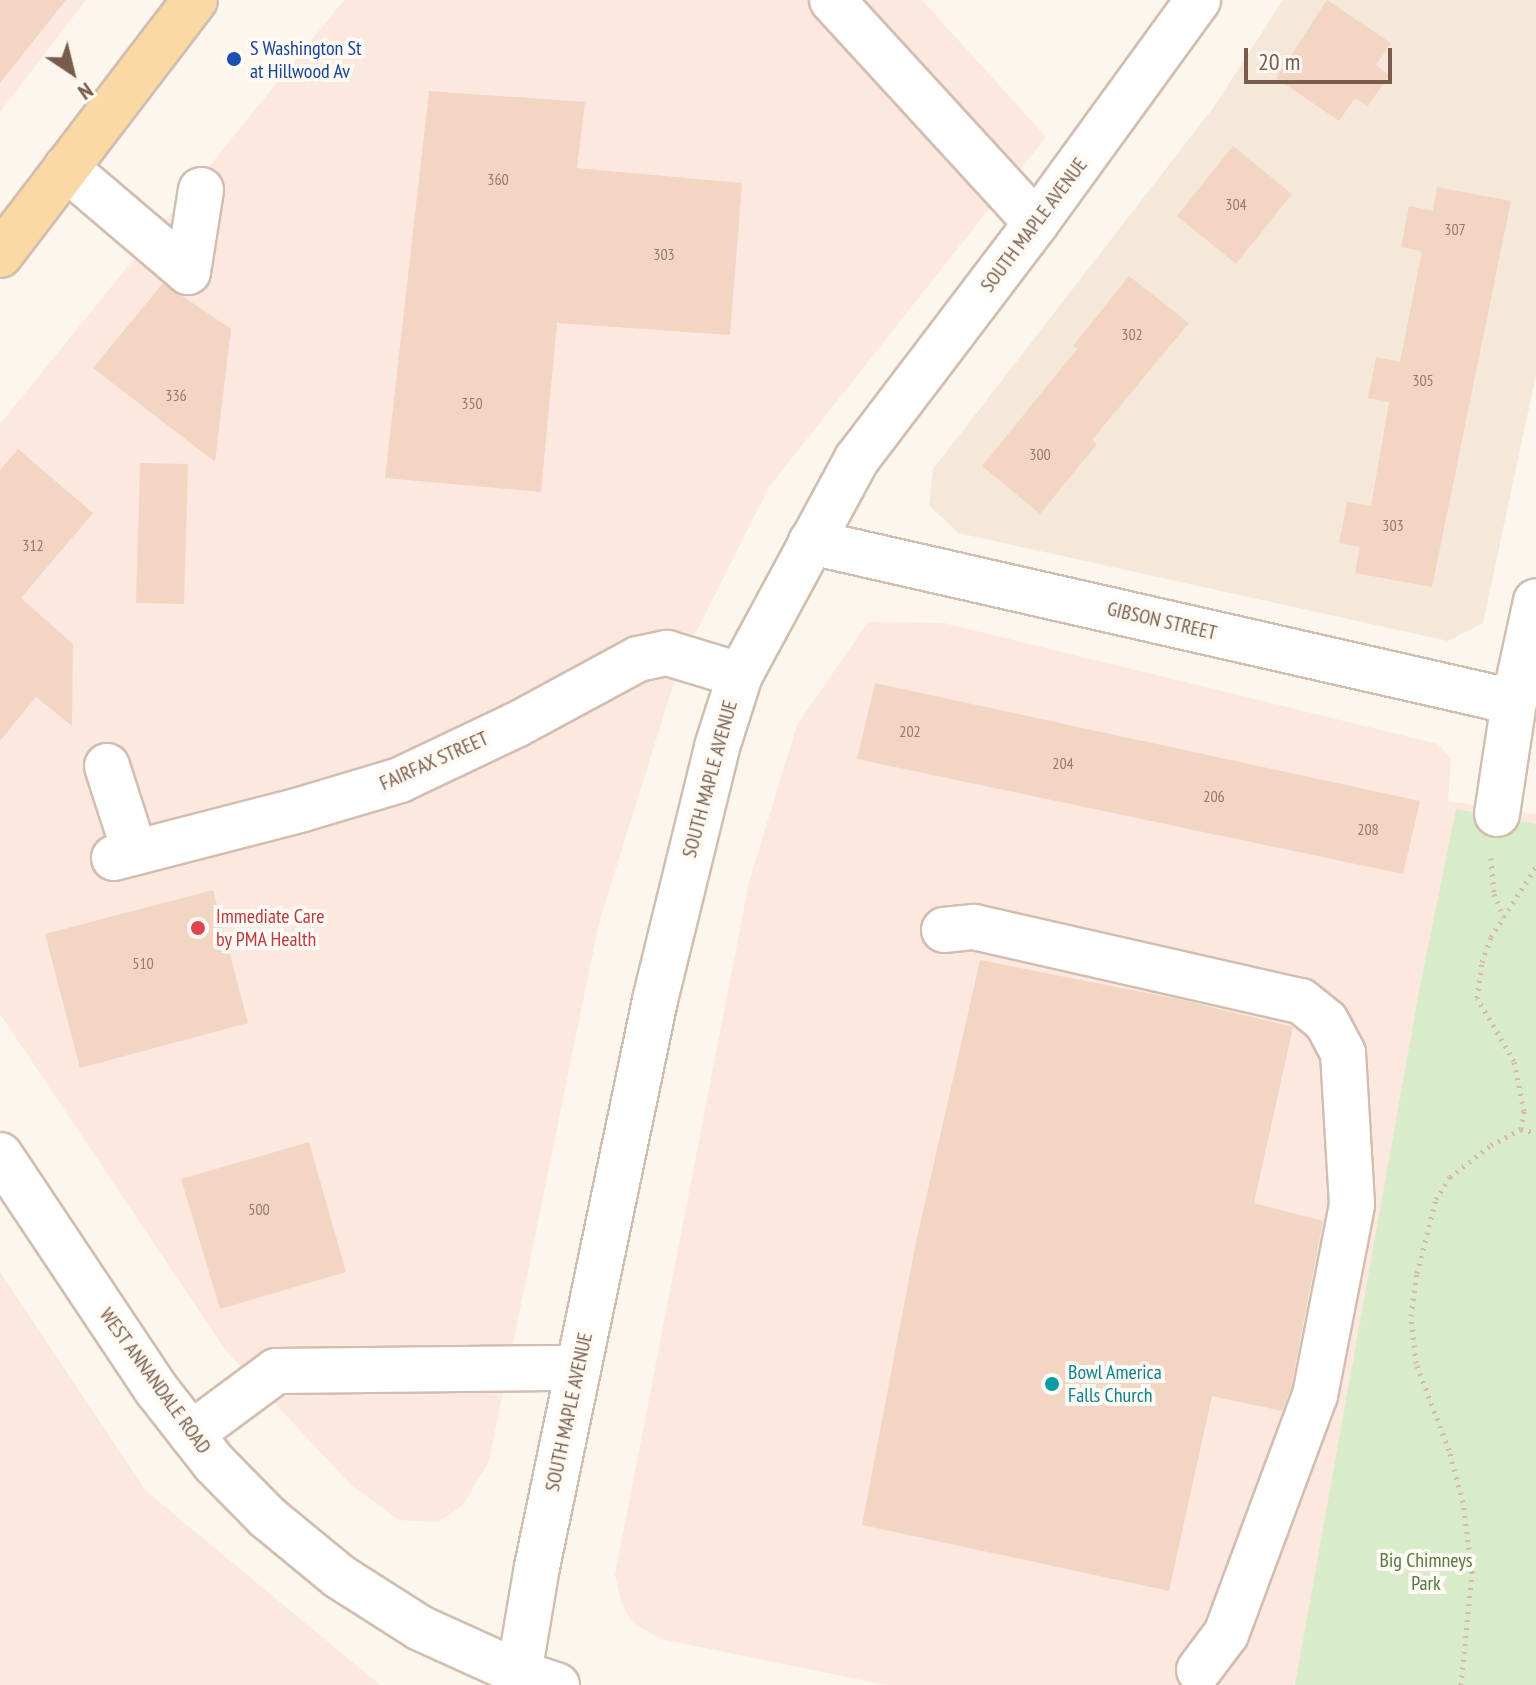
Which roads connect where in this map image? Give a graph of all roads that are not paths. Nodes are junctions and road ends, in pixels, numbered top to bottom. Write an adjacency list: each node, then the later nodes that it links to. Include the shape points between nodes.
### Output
1 (195, 0): 4 (main road)
2 (832, 0): 6 (street)
3 (1198, 0): 6 (street, SOUTH MAPLE AVENUE)
4 (66, 168): 5 (street, via 188,272); 7 (main road)
5 (201, 190)
6 (1036, 223): 8 (street, SOUTH MAPLE AVENUE, via 857,459)
7 (0, 255)
8 (811, 542): 10 (street, SOUTH MAPLE AVENUE); 11 (street, GIBSON STREET)
9 (1536, 601): 11 (street)
10 (740, 675): 12 (street, FAIRFAX STREET, via 667,653 638,659 400,780 125,856); 16 (street, SOUTH MAPLE AVENUE, via 662,969)
11 (1514, 702): 13 (street)
12 (107, 766)
13 (1497, 814)
14 (944, 930): 18 (street, via 974,927 1301,1001 1326,1021 1343,1053 1352,1205 1315,1395 1226,1634)
15 (0, 1155): 17 (street, WEST ANNANDALE ROAD)
16 (578, 1368): 17 (street, via 276,1371); 19 (street, SOUTH MAPLE AVENUE)
17 (191, 1434): 19 (street, WEST ANNANDALE ROAD, via 267,1517 340,1577 420,1628)
18 (1199, 1670)
19 (531, 1681)

